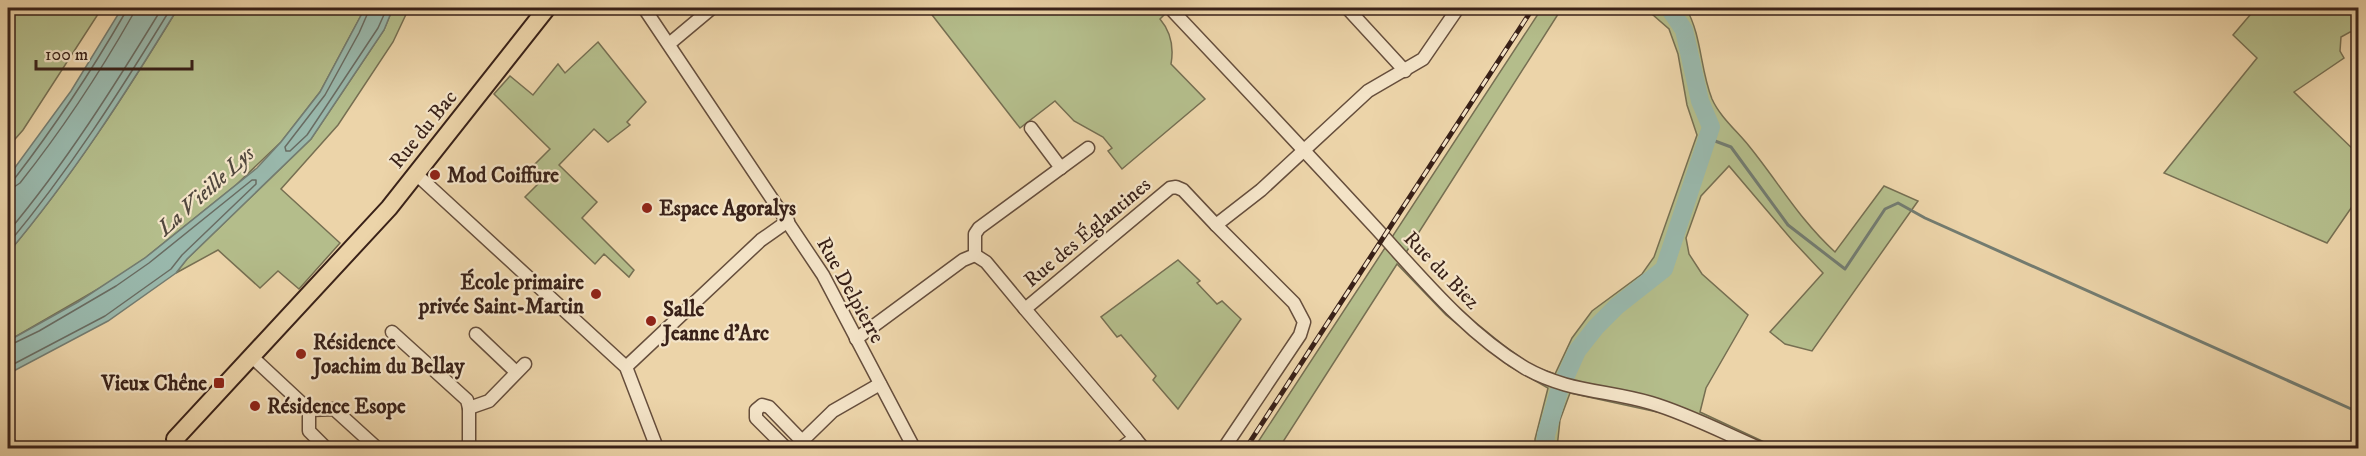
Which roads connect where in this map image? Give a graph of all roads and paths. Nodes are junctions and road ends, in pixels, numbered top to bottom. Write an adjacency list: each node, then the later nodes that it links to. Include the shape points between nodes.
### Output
1 (547, 8): 13 (main road, Rue du Bac)
2 (644, 8): 7 (street, Rue Delpierre)
3 (712, 8): 7 (street)
4 (1170, 8): 11 (street, Rue du Biez)
5 (1347, 8): 8 (street)
6 (1458, 8): 8 (street, via 1429,53)
7 (669, 44): 14 (street, Rue Delpierre)
8 (1405, 71): 11 (street, via 1368,91)
9 (1031, 128): 12 (street)
10 (1088, 148): 12 (street)
11 (1303, 152): 15 (street); 39 (street, Rue du Biez, via 1438,297 1510,358 1553,381 1661,406)
12 (1061, 168): 16 (street, via 979,228 975,234)
13 (416, 174): 21 (main road, Rue du Bac, via 329,274 287,331); 22 (street)
14 (788, 221): 20 (street, Rue Delpierre, via 823,275); 22 (street, via 761,240)
15 (1216, 225): 17 (street, Rue des Églantines, via 1183,190 1170,188); 38 (street, Rue des Églantines, via 1294,303 1304,322 1300,335)
16 (975, 255): 17 (street, via 986,262); 20 (street)
17 (1025, 309): 27 (street, Rue des Églantines)
18 (392, 332): 24 (street, via 461,394)
19 (476, 334): 24 (street, via 520,368 489,401)
20 (856, 339): 23 (street, Rue Delpierre)
21 (255, 360): 25 (street); 28 (main road, Rue du Bac, via 232,392)
22 (626, 367): 34 (street)
23 (880, 384): 29 (street, via 837,408); 36 (street, Rue Delpierre)
24 (470, 408): 33 (street)
25 (309, 410): 31 (street, via 309,431); 32 (street, via 334,409)
26 (8, 442): 30 (street)
27 (1139, 443): 37 (street)
28 (174, 445)
29 (799, 445): 35 (street, via 769,407 762,405 756,410 756,418)
30 (12, 448)
31 (326, 448)
32 (377, 448)
33 (469, 448)
34 (657, 448)
35 (786, 448)
36 (914, 448)
37 (1121, 448)
38 (1224, 448)
39 (1760, 448)

